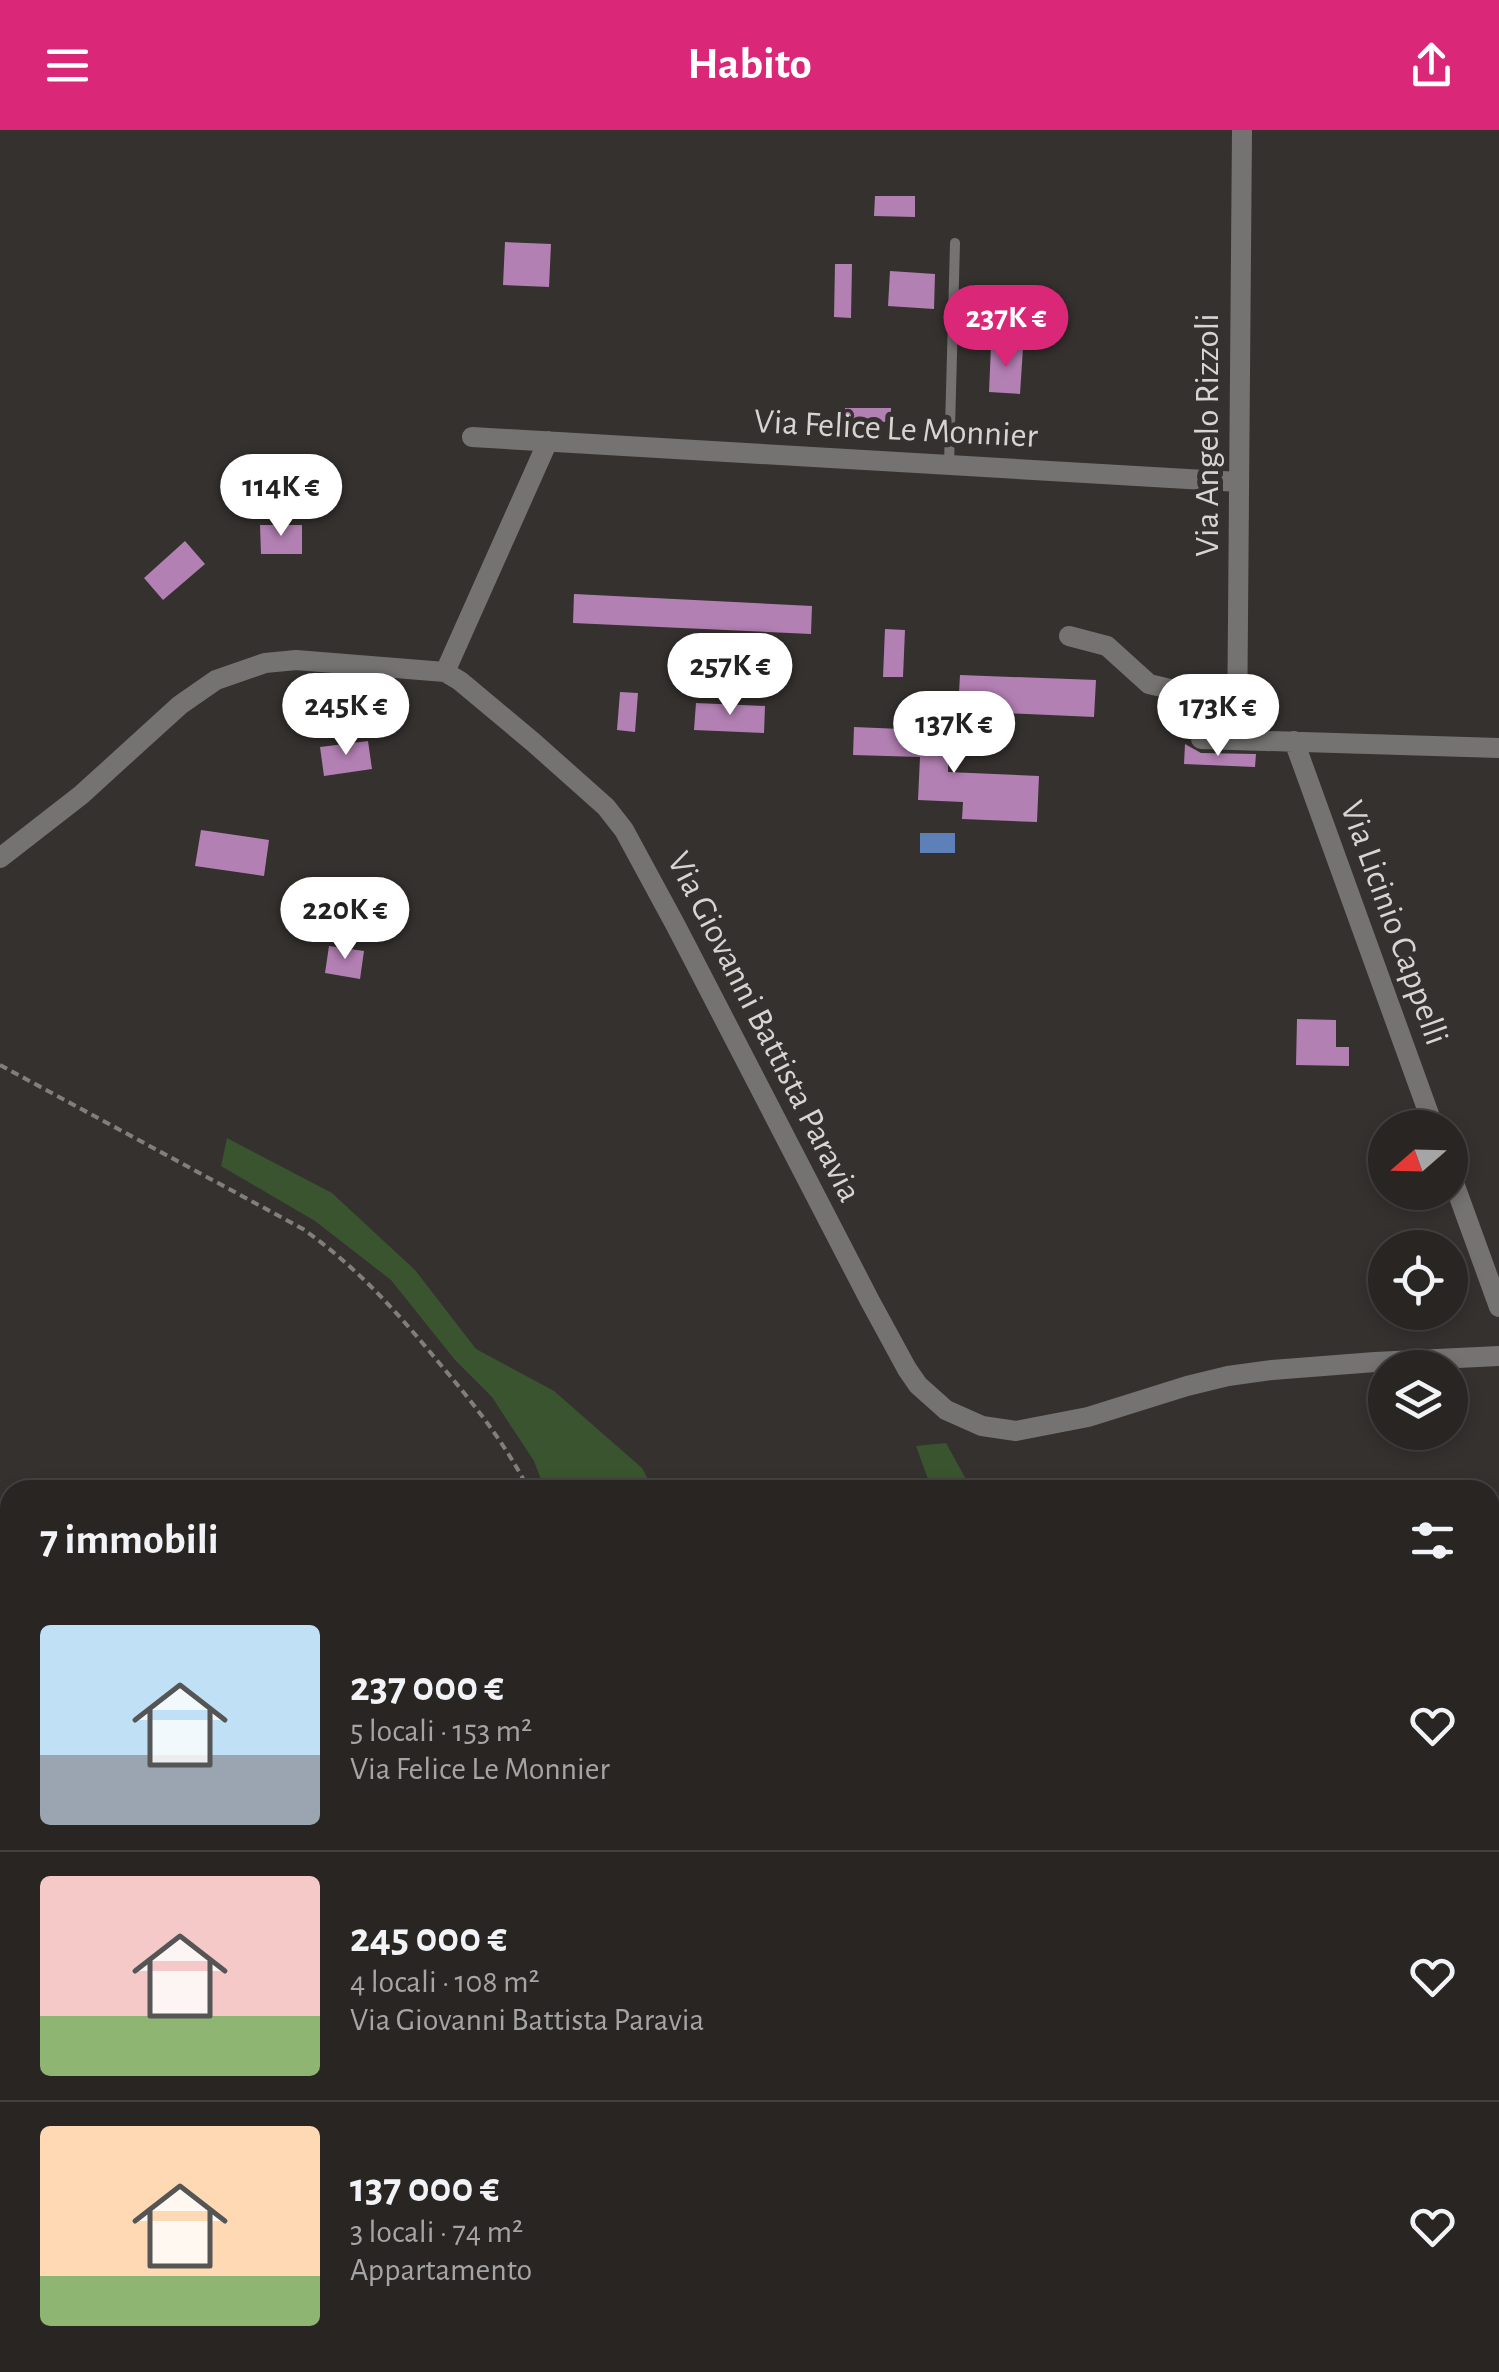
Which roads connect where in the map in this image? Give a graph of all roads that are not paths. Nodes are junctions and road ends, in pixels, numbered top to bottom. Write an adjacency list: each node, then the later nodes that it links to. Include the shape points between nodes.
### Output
1 (1242, 130): 6 (street, Via Angelo Rizzoli)
2 (955, 243): 5 (lane)
3 (472, 437): 4 (street, Via Felice Le Monnier)
4 (548, 441): 5 (street, Via Felice Le Monnier); 8 (street)
5 (948, 465): 6 (street, Via Felice Le Monnier)
6 (1239, 482): 9 (street, Via Angelo Rizzoli)
7 (1069, 636): 9 (street, via 1107,646 1149,684)
8 (445, 672): 14 (street, via 296,660 216,680); 18 (street, Via Giovanni Battista Paravia, via 533,742 624,830 898,1352 918,1386 946,1410 982,1426 1016,1430 1242,1374)
9 (1238, 705): 11 (street, Via Angelo Rizzoli)
10 (1201, 739): 11 (street)
11 (1237, 740): 12 (street)
12 (1294, 741): 13 (street); 15 (street, Via Licinio Cappelli)
13 (1499, 748)
14 (0, 858)
15 (1427, 1110)
16 (1464, 1210): 17 (street)
17 (1499, 1307)
18 (1499, 1356)

